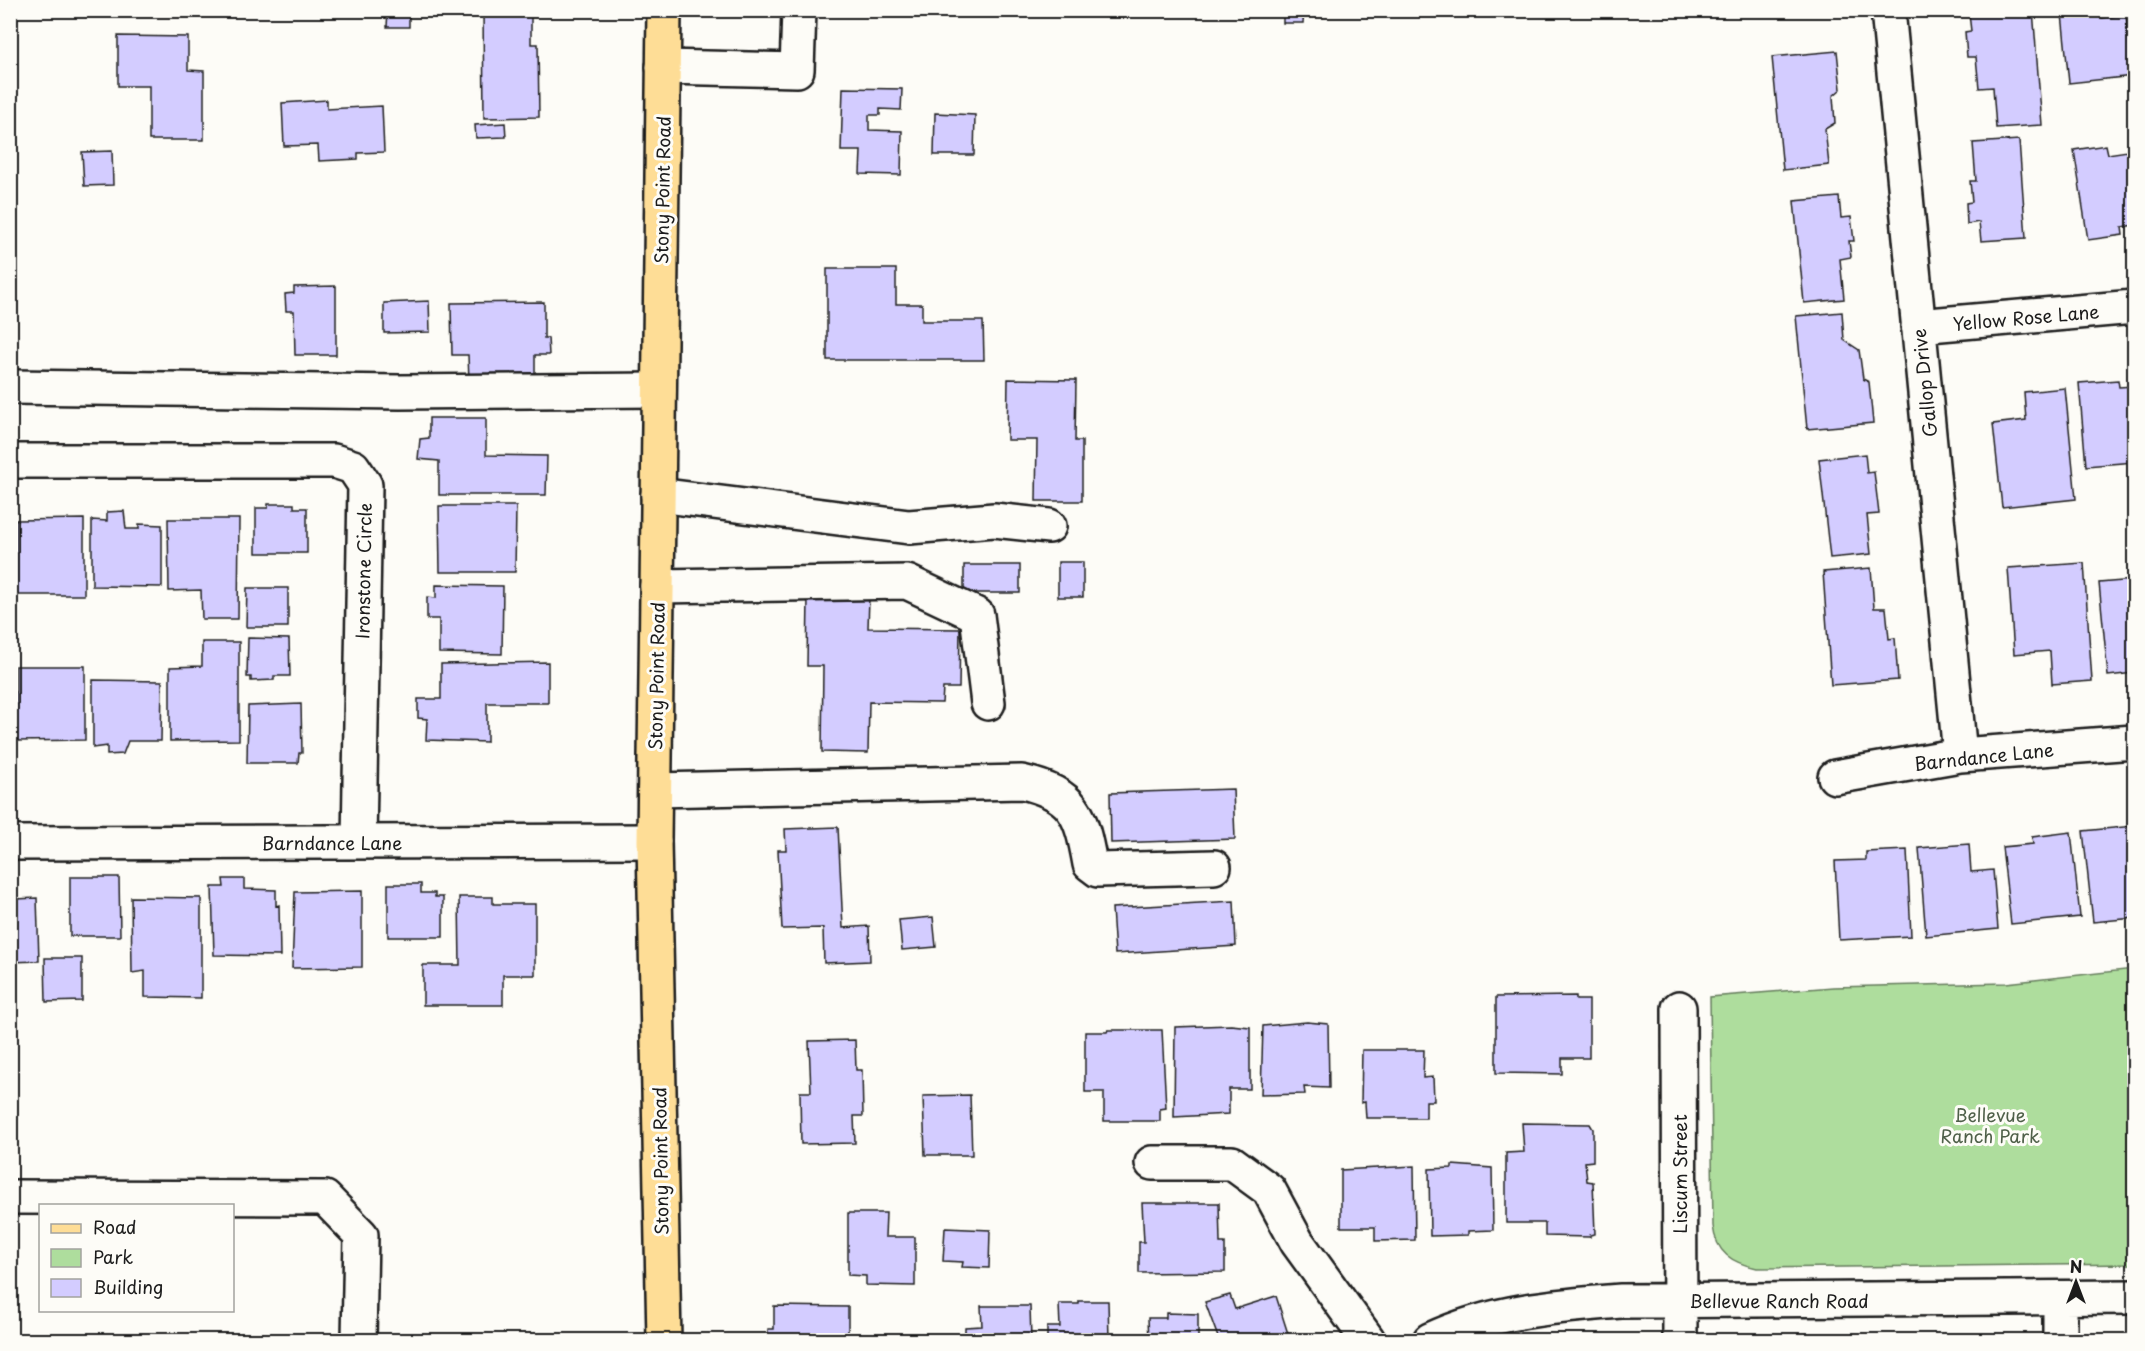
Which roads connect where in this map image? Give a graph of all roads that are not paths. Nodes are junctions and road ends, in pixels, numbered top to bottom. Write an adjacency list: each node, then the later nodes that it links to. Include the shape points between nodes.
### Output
1 (664, 10): 4 (main road, Stony Point Road)
2 (799, 10): 4 (street, via 797,70)
3 (1888, 10): 6 (street, Gallop Drive)
4 (663, 67): 8 (main road, Stony Point Road)
5 (2134, 307): 6 (street, Yellow Rose Lane)
6 (1918, 326): 15 (street, Gallop Drive)
7 (10, 387): 8 (street, via 400,392)
8 (659, 390): 10 (main road, Stony Point Road)
9 (10, 460): 19 (street, Ironstone Circle, via 334,460 353,467 365,485)
10 (658, 495): 11 (street, via 909,527 994,520); 12 (main road, Stony Point Road)
11 (1049, 526)
12 (657, 586): 13 (street, via 907,582 977,615); 17 (main road, Stony Point Road)
13 (988, 703)
14 (2134, 742): 15 (street, Barndance Lane)
15 (1960, 755): 16 (street, Barndance Lane)
16 (1835, 777)
17 (655, 790): 18 (main road, Stony Point Road); 21 (street, via 1022,782 1064,797 1080,816 1090,864 1098,870)
18 (654, 841): 19 (street, Barndance Lane); 29 (main road, Stony Point Road)
19 (359, 842): 20 (street, Barndance Lane)
20 (10, 843)
21 (1214, 867)
22 (1679, 1008): 27 (street, Liscum Street)
23 (1152, 1163): 30 (street, via 1232,1163 1269,1190 1297,1242)
24 (10, 1197): 28 (street, via 325,1198 361,1235)
25 (2134, 1297): 26 (street, Bellevue Ranch Road)
26 (2060, 1298): 27 (street, Bellevue Ranch Road); 33 (street)
27 (1679, 1301): 31 (street, Bellevue Ranch Road, via 1559,1306 1502,1314); 32 (street, Liscum Street)
28 (359, 1341)
29 (664, 1341)
30 (1368, 1341)
31 (1430, 1341)
32 (1680, 1341)
33 (2060, 1341)

